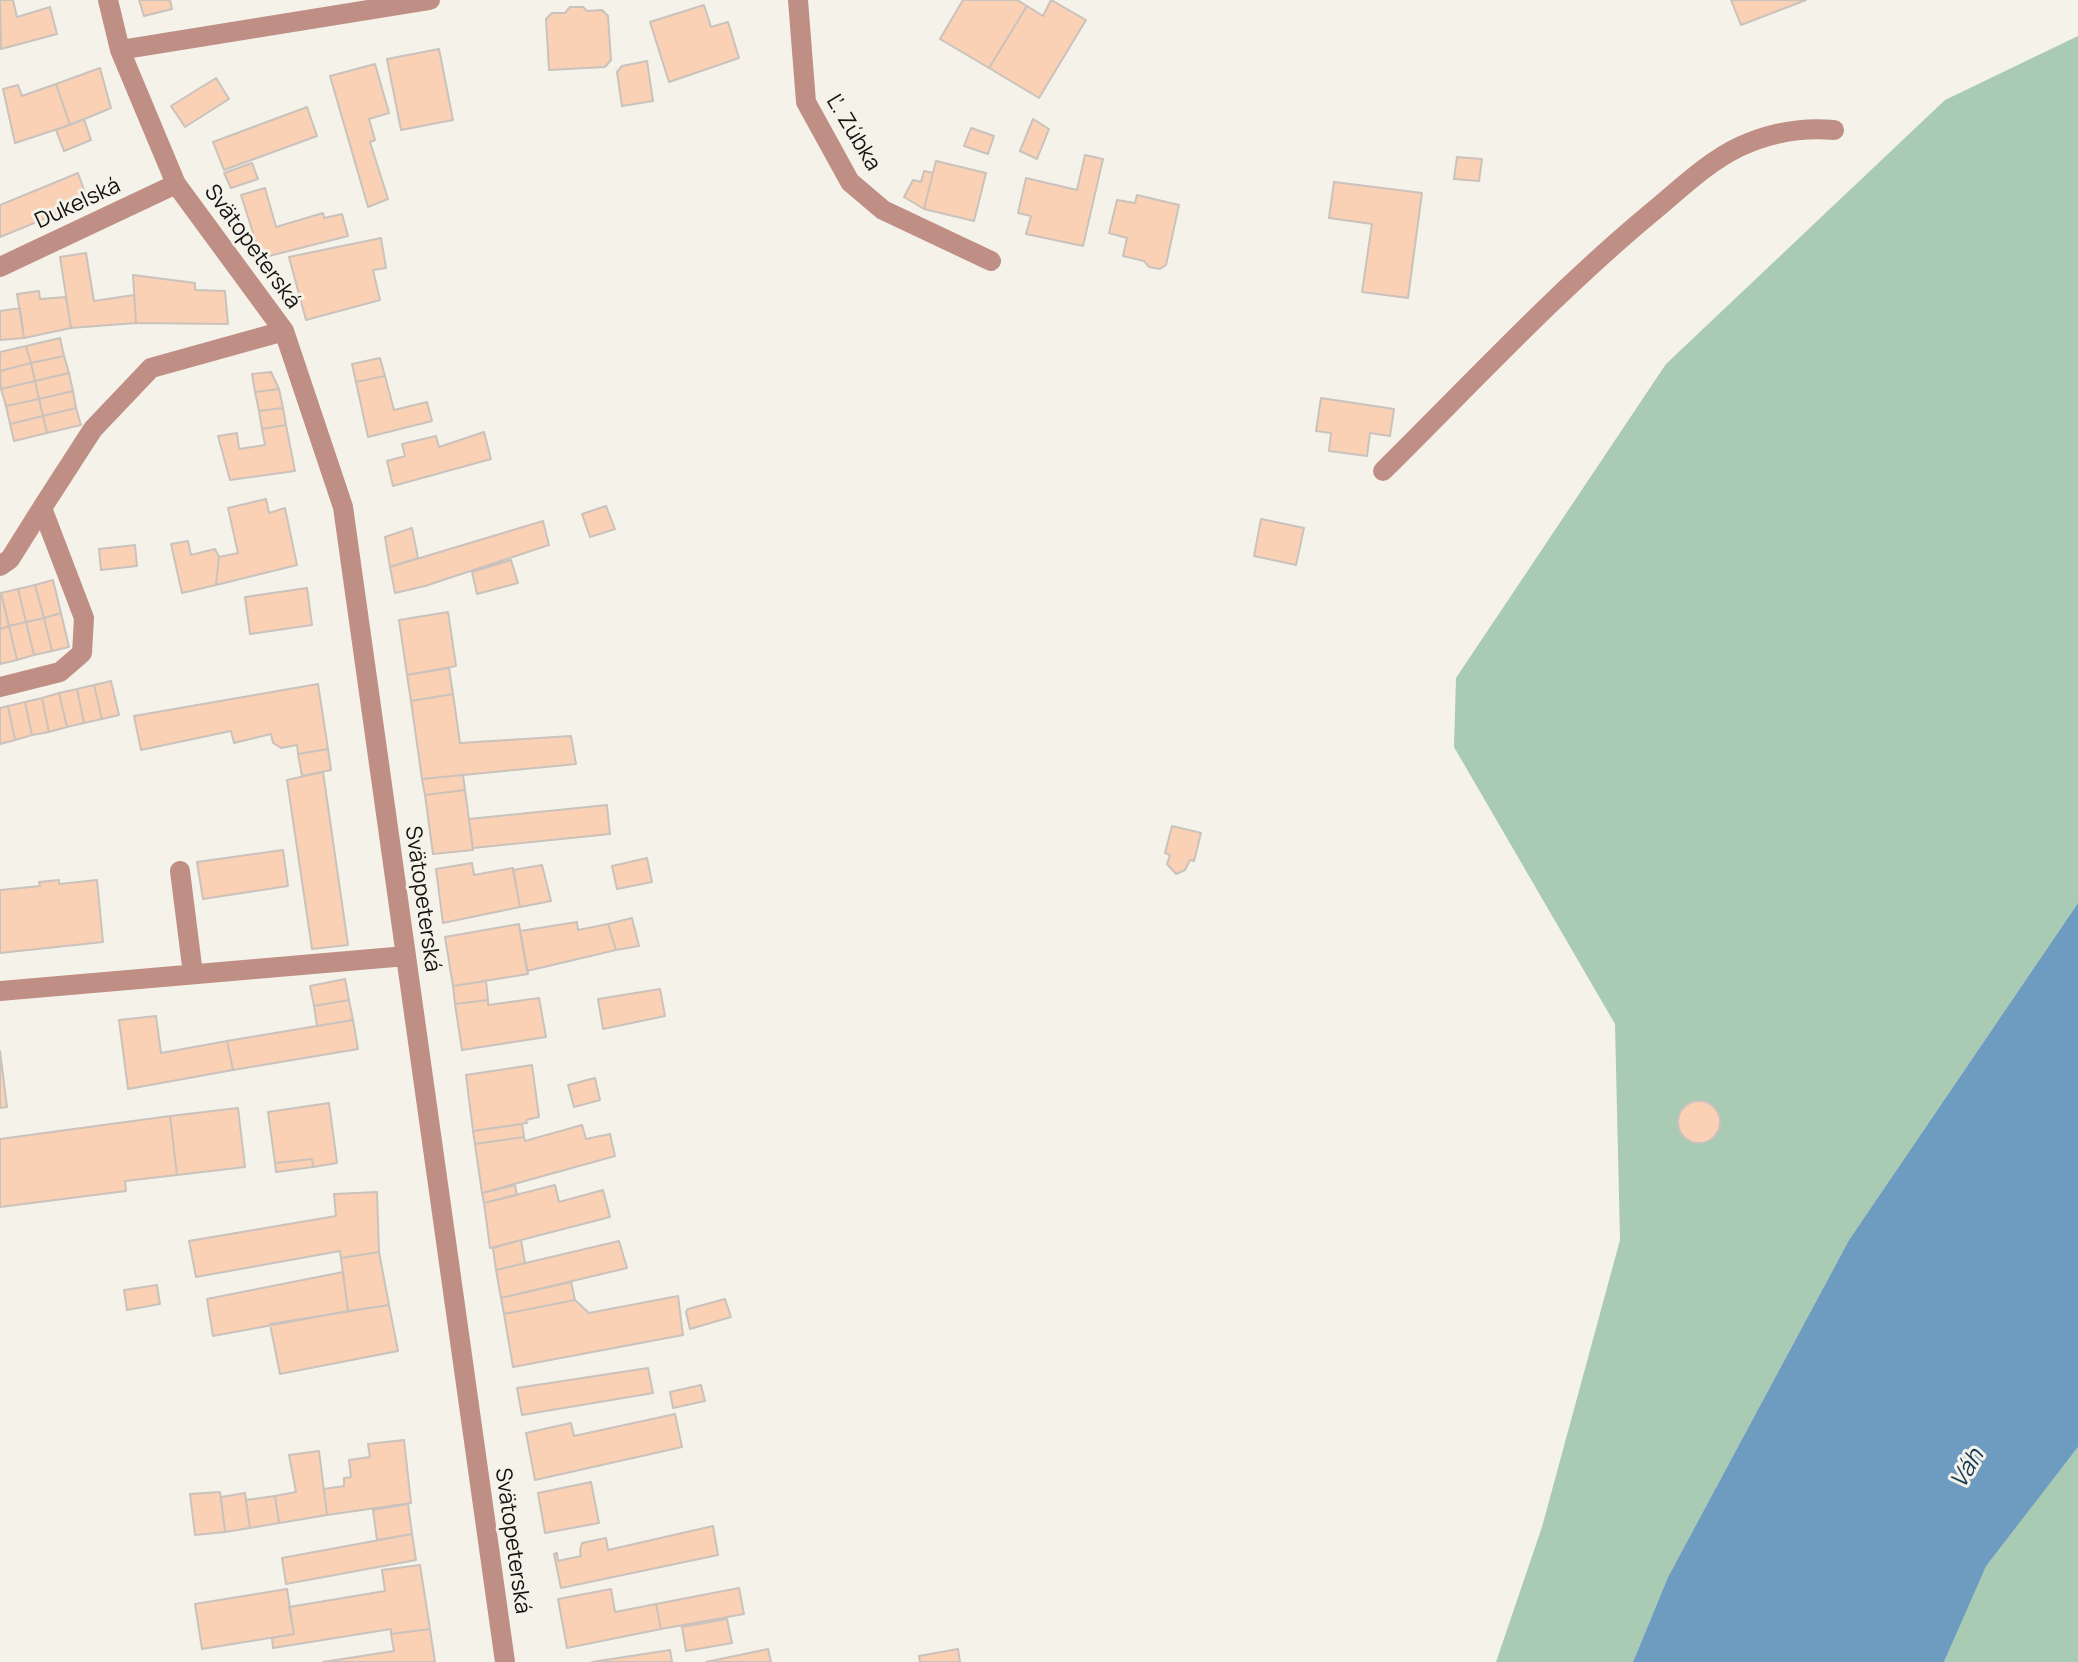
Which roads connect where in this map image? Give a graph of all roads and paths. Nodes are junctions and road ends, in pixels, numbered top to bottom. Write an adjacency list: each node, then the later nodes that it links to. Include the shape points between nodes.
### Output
1 (108, 0): 4 (street, Svätopeterská)
2 (430, 0): 4 (street)
3 (798, 0): 7 (street, Ľ. Zúbka, via 806,102 850,182 883,210)
4 (120, 50): 6 (street, Svätopeterská)
5 (1834, 130): 10 (street, via 1777,134 1707,167 1602,254)
6 (176, 184): 8 (street, Dukelská); 9 (street, Svätopeterská)
7 (991, 261)
8 (0, 267)
9 (284, 331): 11 (street, via 151,368 93,429); 15 (street, Svätopeterská, via 343,507)
10 (1383, 471)
11 (42, 508): 12 (street); 13 (street, via 84,618 82,653 60,672)
12 (0, 566)
13 (0, 687)
14 (180, 871): 16 (street)
15 (406, 956): 16 (street); 18 (street, Svätopeterská)
16 (193, 974): 17 (street)
17 (0, 991)
18 (505, 1662)

